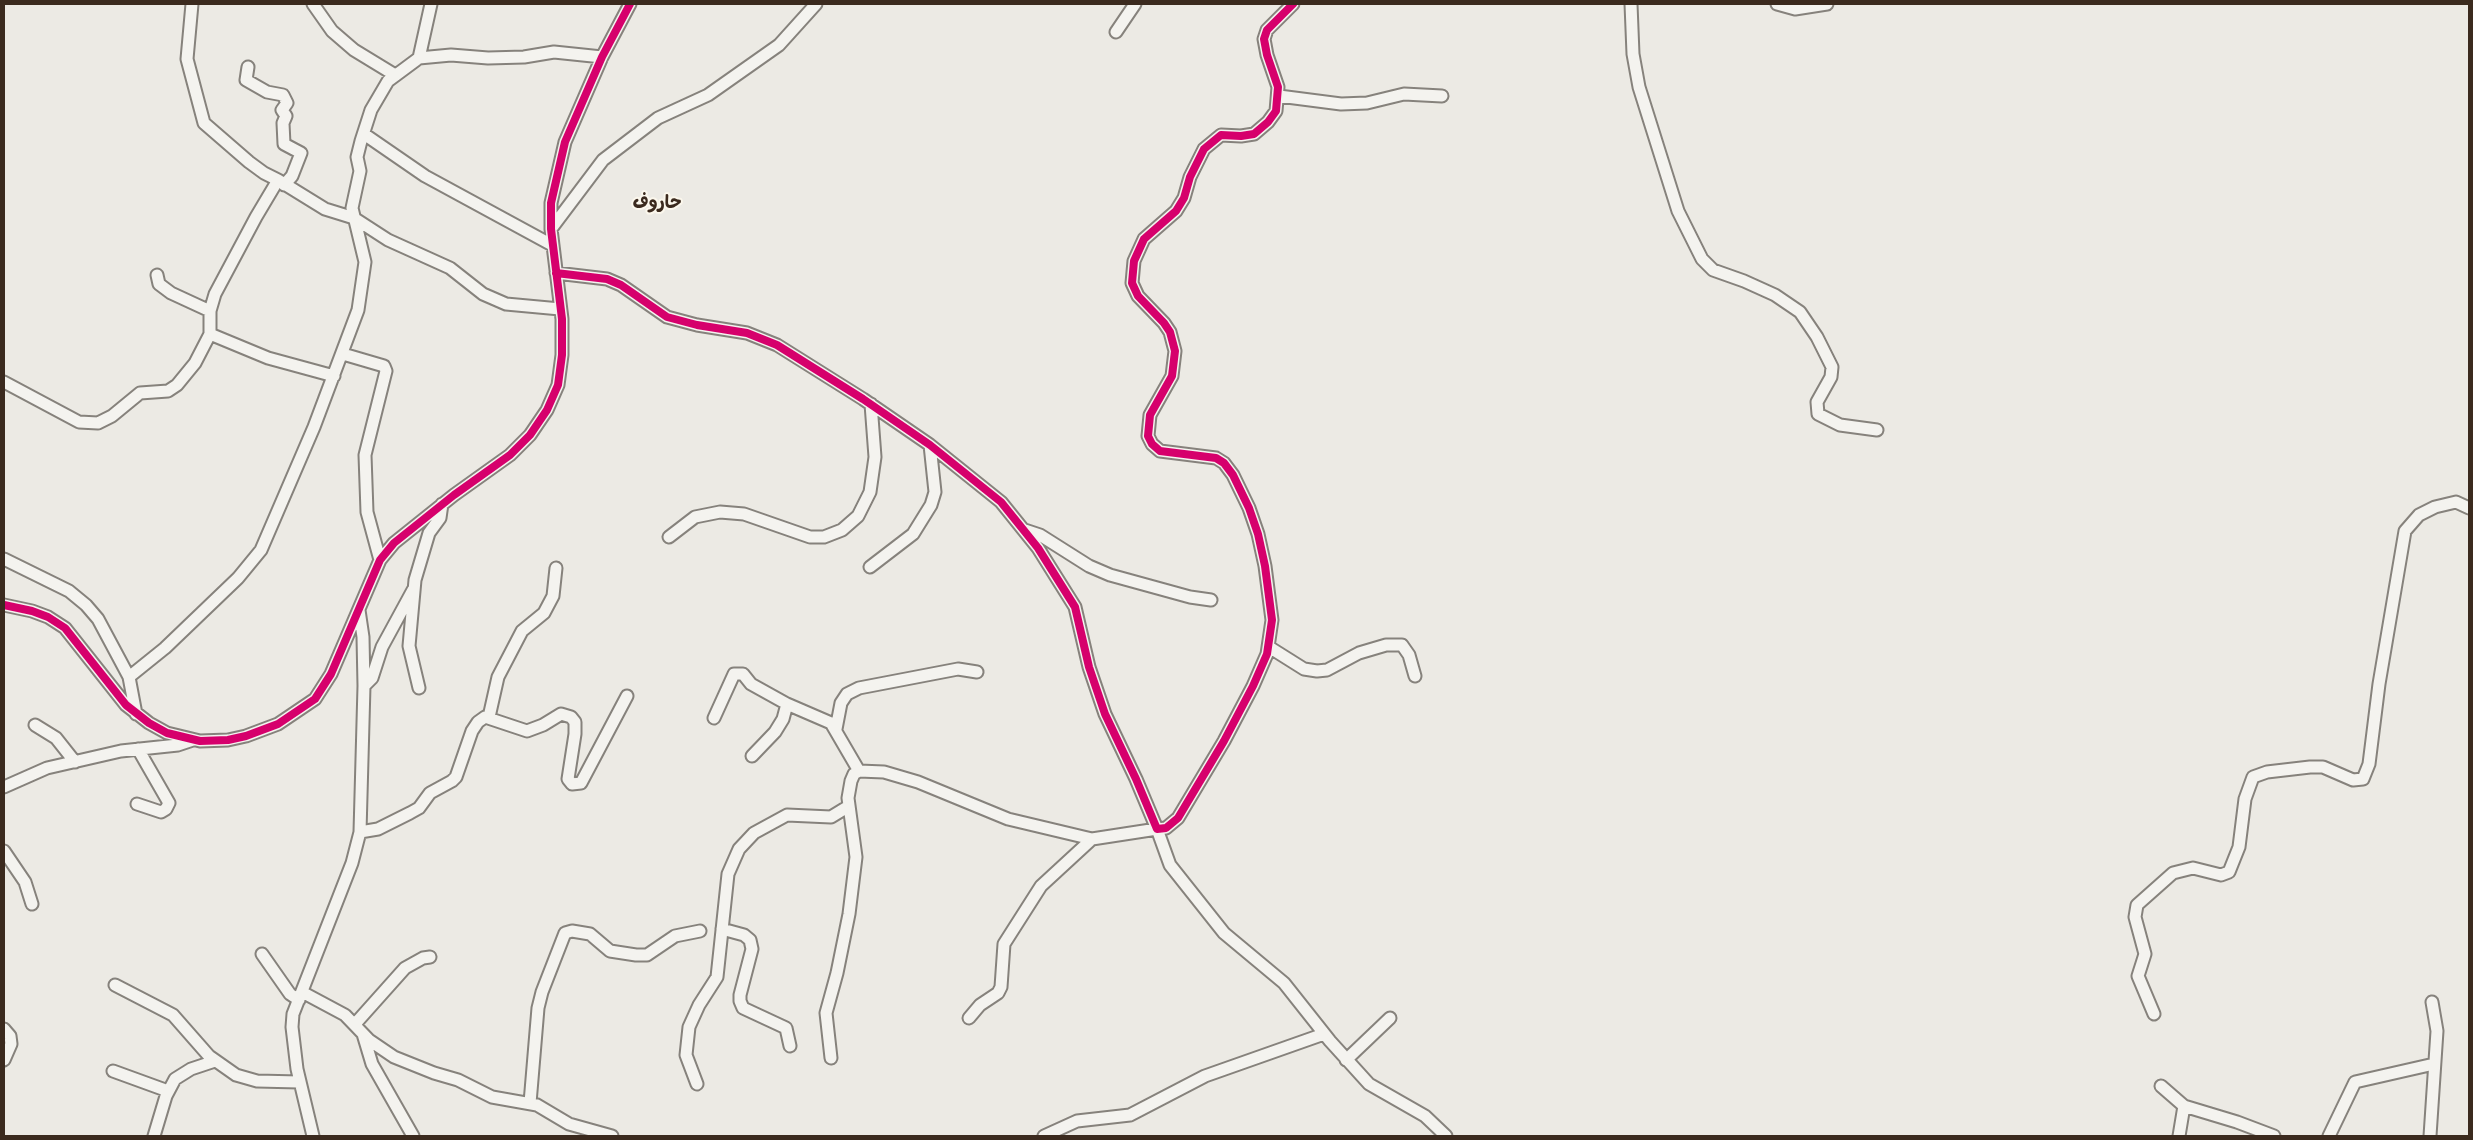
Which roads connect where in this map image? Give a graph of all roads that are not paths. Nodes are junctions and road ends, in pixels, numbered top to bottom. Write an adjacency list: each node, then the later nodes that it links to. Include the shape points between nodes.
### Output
1 (192, 4): 19 (street, via 187,59 204,123 256,168)
2 (313, 4): 15 (street, via 332,31 354,50)
3 (431, 4): 12 (street)
4 (630, 4): 13 (street)
5 (816, 4): 21 (street, via 779,45 708,95 658,118 603,160)
6 (1135, 4): 11 (street)
7 (1293, 4): 16 (street, via 1267,30 1264,39)
8 (1630, 4): 32 (street, via 1639,87 1678,212 1702,259 1713,270 1775,295 1800,312 1832,367 1831,377 1817,402 1818,414 1840,425)
9 (1777, 4): 10 (street, via 1796,9)
10 (1828, 4)
11 (1116, 32)
12 (419, 58): 13 (street, via 451,55 524,57 554,52); 15 (street)
13 (602, 58): 21 (street, via 565,142 551,203)
14 (248, 67): 19 (street, via 246,80 267,92 283,95 287,102 282,110 286,116 284,144 301,153 292,176)
15 (395, 75): 18 (street, via 371,110)
16 (1279, 96): 17 (street, via 1341,104 1367,103 1404,94); 46 (street, via 1276,111 1254,134 1221,135 1204,149 1176,211 1144,239 1138,249 1132,274 1138,296 1164,323 1175,350 1172,376 1150,415 1148,436 1160,451 1216,458 1224,462 1233,475 1249,508 1265,566 1272,620)
17 (1442, 96)
18 (364, 134): 20 (street, via 357,157 360,171 353,203); 22 (street, via 425,176)
19 (282, 183): 20 (street, via 325,209); 26 (street, via 242,242 215,294)
20 (354, 218): 25 (street, via 388,240 450,268 483,294 506,304); 28 (street, via 363,251 364,275 358,310)
21 (551, 229): 22 (street)
22 (552, 245): 23 (street)
23 (556, 273): 25 (street); 31 (street, via 607,279 667,317 760,338 792,354)
24 (157, 275): 26 (street, via 159,284 171,293)
25 (560, 309): 34 (street, via 562,355 558,385 540,423 510,455)
26 (210, 311): 27 (street)
27 (210, 334): 29 (street, via 268,358); 30 (street, via 195,363 177,385 168,390 140,393 98,423 78,422)
28 (343, 354): 29 (street); 39 (street, via 384,366 386,371 365,455 366,512)
29 (334, 376): 49 (street, via 261,550 238,578 165,648)
30 (4, 382)
31 (871, 404): 33 (street); 37 (street, via 874,457 870,492 858,516 842,530 810,537 744,514 720,512 695,517)
32 (1877, 430)
33 (930, 445): 36 (street, via 1001,502); 40 (street, via 935,492 931,504 913,534)
34 (442, 504): 39 (street, via 394,543); 42 (street, via 440,518 427,540)
35 (2469, 508): 79 (street, via 2456,502 2435,507 2419,516 2405,532 2369,764 2363,779 2353,780 2323,767 2267,772 2253,777 2245,799 2239,848 2229,872 2221,875 2192,868 2173,872 2137,905 2135,917 2144,954 2138,976)
36 (1026, 530): 43 (street, via 1110,575); 67 (street, via 1075,608 1095,688)
37 (668, 537)
38 (4, 559): 49 (street, via 69,591 86,605 98,619)
39 (380, 560): 45 (street)
40 (870, 567)
41 (556, 568): 55 (street, via 552,596 544,613 522,631 498,677)
42 (415, 589): 50 (street, via 382,647 372,678); 51 (street, via 409,646)
43 (1211, 600)
44 (4, 605): 54 (street, via 48,617 65,628)
45 (359, 609): 50 (street); 59 (street, via 331,674 315,699 278,724 246,736 213,742)
46 (1269, 647): 48 (street, via 1304,668 1317,671 1327,670 1372,649 1402,645 1409,655); 67 (street, via 1238,717 1178,818 1166,828)
47 (977, 672): 58 (street, via 958,669 859,688 847,694 841,703)
48 (1415, 676)
49 (129, 677): 54 (street)
50 (364, 686): 68 (street)
51 (419, 688)
52 (626, 696): 55 (street, via 589,772 578,784 572,784 568,779 575,734 575,722 571,718 562,714 527,731)
53 (787, 704): 56 (street, via 751,684 742,674 734,674); 58 (street, via 824,718); 61 (street, via 775,732)
54 (136, 714): 59 (street, via 167,733)
55 (489, 717): 68 (street, via 481,718 472,731 452,781 430,793 419,808 378,829)
56 (714, 718)
57 (36, 725): 62 (street, via 56,738)
58 (836, 729): 63 (street)
59 (193, 740): 60 (street, via 178,745)
60 (138, 749): 62 (street); 65 (street, via 169,803 161,812)
61 (752, 756)
62 (75, 762): 64 (street, via 47,768)
63 (859, 771): 66 (street, via 850,781); 69 (street, via 884,772 918,782 1008,819)
64 (4, 787)
65 (137, 804)
66 (849, 806): 72 (street, via 831,817 787,815 754,832 739,849 728,874); 86 (street, via 856,857 849,914 826,1013)
67 (1157, 829): 69 (street); 84 (street, via 1170,865 1204,910 1233,942 1284,983)
68 (360, 832): 77 (street, via 352,863)
69 (1092, 839): 80 (street, via 1041,886 1004,944 1001,988)
70 (4, 851): 71 (street, via 25,882)
71 (32, 904)
72 (722, 929): 85 (street, via 750,940 752,949 740,995 743,1008 786,1028); 93 (street, via 717,977 689,1027 686,1055)
73 (700, 931): 96 (street, via 675,936 647,955 610,950 590,934 565,933 538,1008)
74 (262, 954): 77 (street, via 290,994)
75 (430, 957): 82 (street, via 405,968)
76 (115, 984): 89 (street, via 174,1015)
77 (300, 996): 82 (street, via 345,1015); 92 (street, via 292,1027)
78 (2432, 1002): 90 (street, via 2437,1031)
79 (2154, 1014)
80 (969, 1018)
81 (1390, 1018): 88 (street)
82 (358, 1028): 96 (street, via 380,1049 414,1066 458,1080 492,1096); 100 (street, via 372,1064)
83 (4, 1029): 87 (street, via 12,1044)
84 (1324, 1034): 88 (street); 102 (street, via 1205,1076 1130,1115 1077,1122)
85 (790, 1046)
86 (831, 1058)
87 (4, 1060)
88 (1346, 1060): 103 (street, via 1368,1084 1425,1116)
89 (215, 1061): 92 (street, via 246,1078 273,1083); 95 (street, via 181,1074)
90 (2434, 1064): 106 (street, via 2355,1082); 107 (street)
91 (113, 1072): 95 (street)
92 (300, 1082): 99 (street)
93 (697, 1084)
94 (2161, 1086): 97 (street)
95 (168, 1091): 98 (street)
96 (530, 1103): 101 (street, via 547,1109 569,1124)
97 (2184, 1106): 104 (street); 105 (street)
98 (154, 1136)
99 (313, 1136)
100 (413, 1136)
101 (612, 1136)
102 (1044, 1136)
103 (1446, 1136)
104 (2179, 1136)
105 (2274, 1136)
106 (2328, 1136)
107 (2430, 1136)

